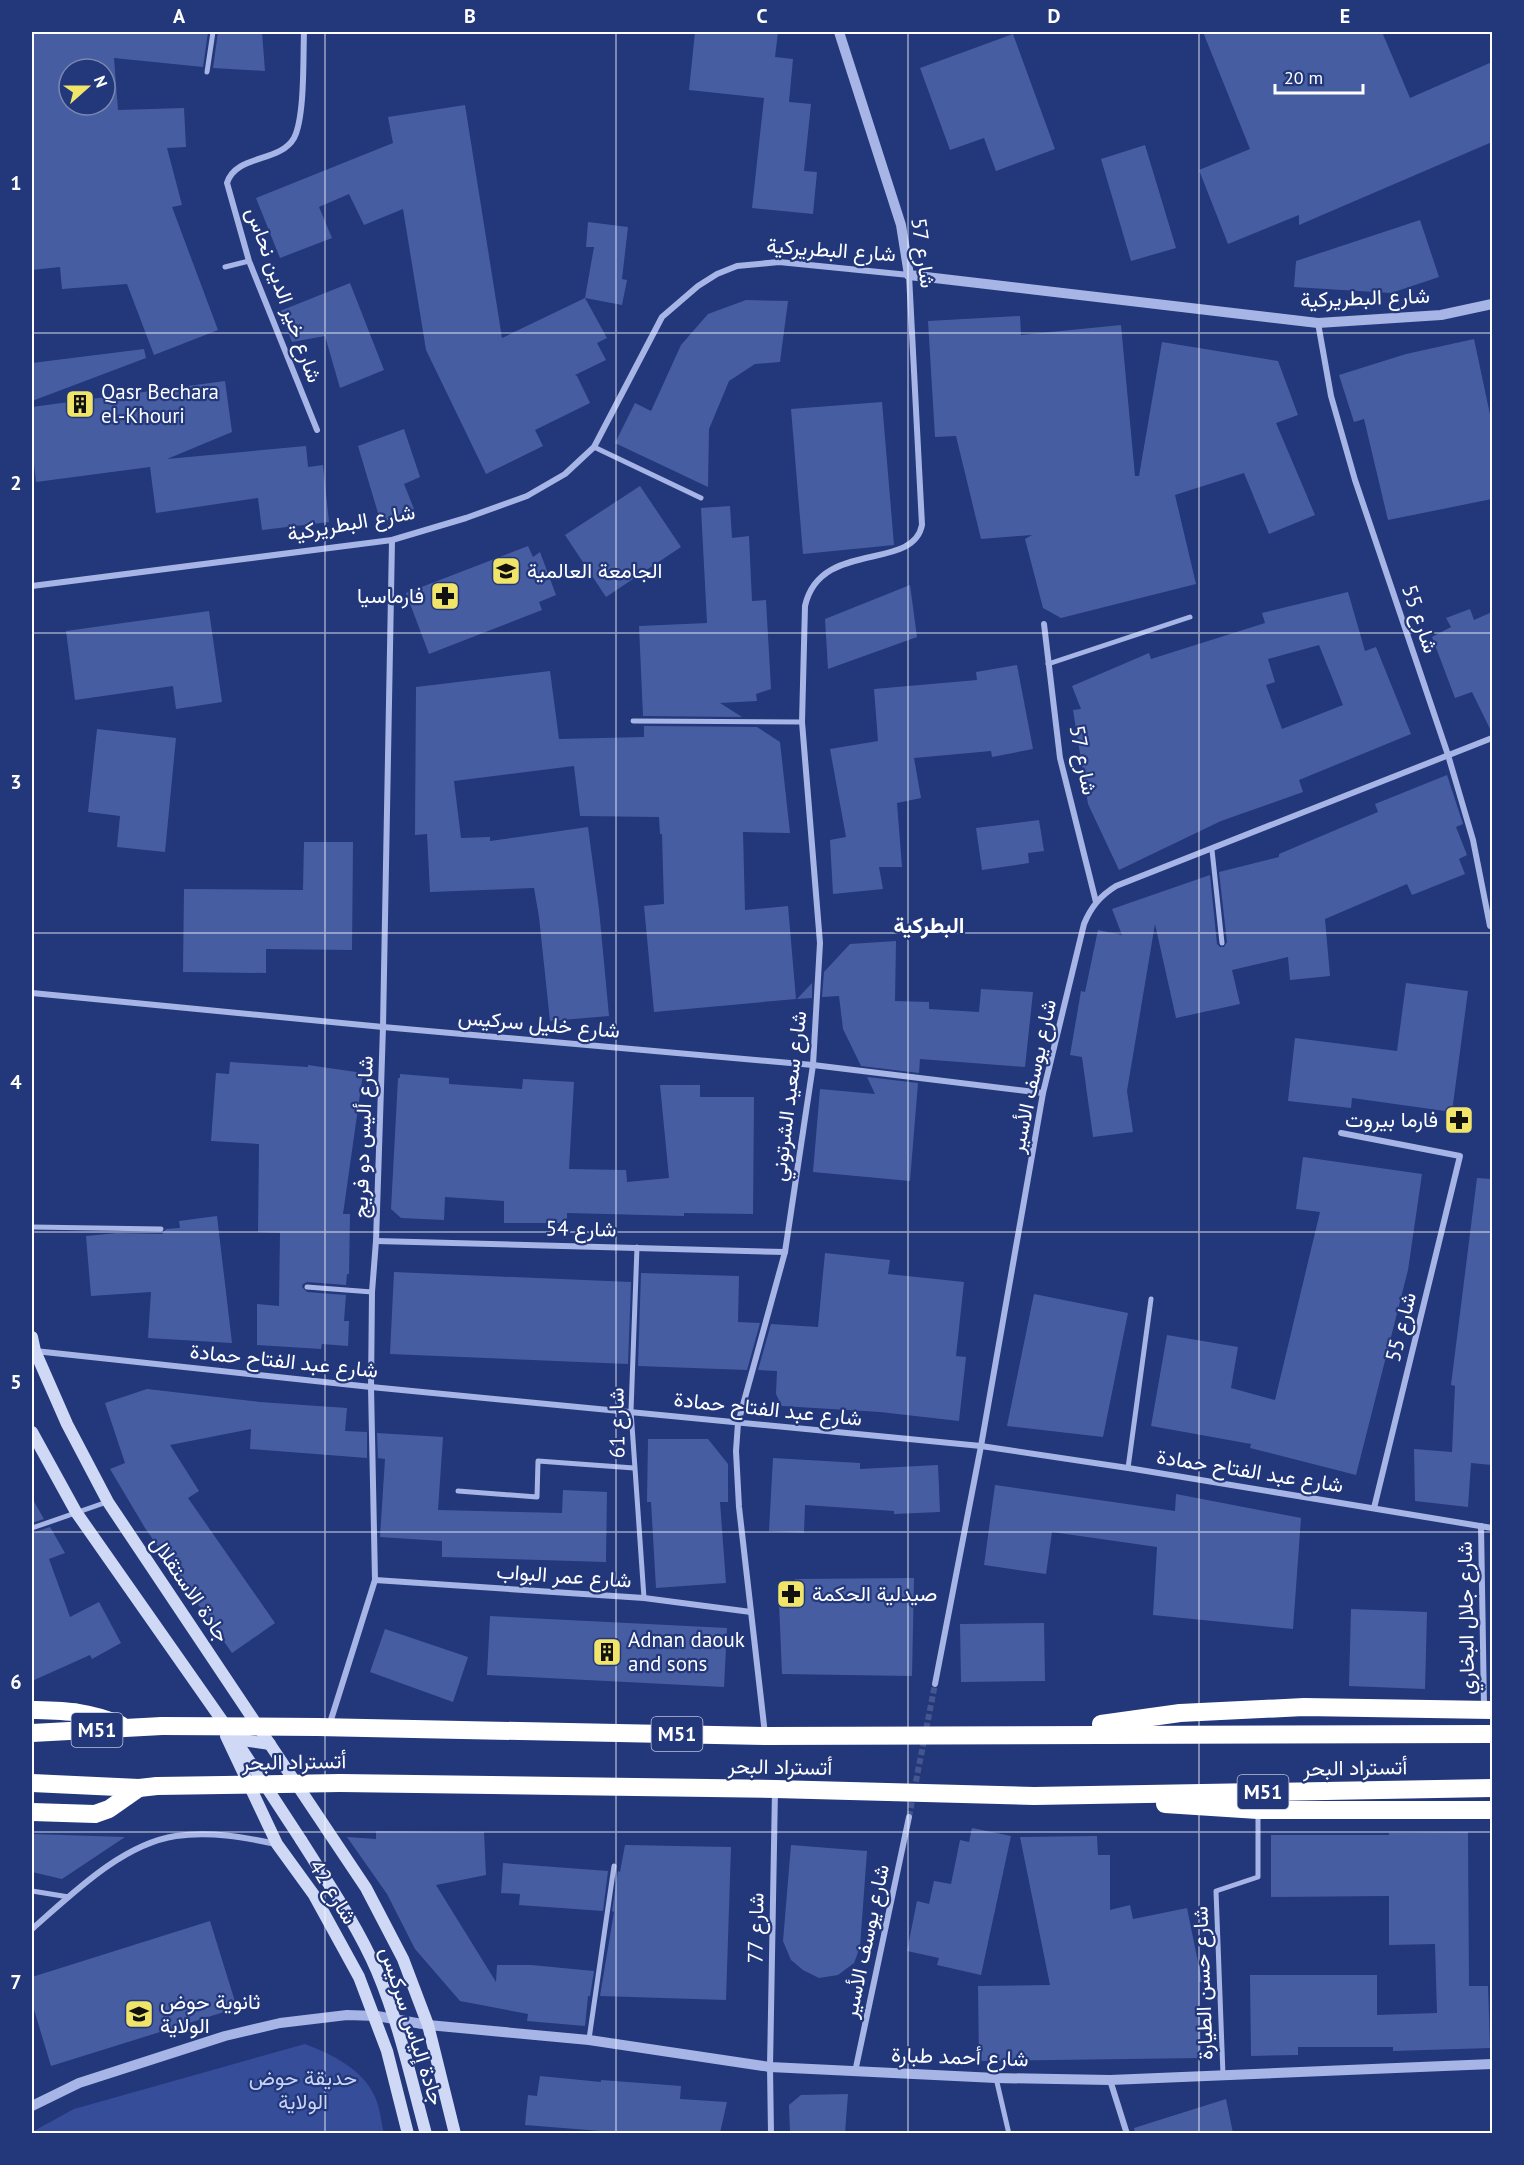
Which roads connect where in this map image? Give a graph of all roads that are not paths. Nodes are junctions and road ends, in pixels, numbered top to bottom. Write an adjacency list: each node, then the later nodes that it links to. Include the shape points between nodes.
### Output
1 (213, 32): 4 (street)
2 (304, 32): 5 (street, شارع خير الدين نحاس, via 300,121 295,137 283,150 237,168 227,183)
3 (839, 32): 7 (street, شارع 57, via 901,225)
4 (207, 72)
5 (249, 261): 6 (street); 10 (street, شارع خير الدين نحاس)
6 (225, 267)
7 (909, 275): 9 (street, شارع البطريركية); 11 (street, شارع البطريركية, via 779,262 737,266 717,274 662,317); 13 (street, شارع 57)
8 (1492, 304): 9 (street, شارع البطريركية, via 1441,315)
9 (1318, 323): 22 (street, شارع 55, via 1331,396 1355,480)
10 (317, 430)
11 (594, 447): 12 (street); 14 (street, شارع البطريركية, via 565,474 527,496)
12 (701, 498)
13 (922, 525): 20 (street, شارع سعيد الشرتوني, via 916,541 909,546 839,566 814,582 805,606)
14 (392, 540): 15 (street, شارع البطريركية); 28 (street, شارع أليس دو فريج)
15 (32, 586)
16 (1190, 617): 18 (street)
17 (1044, 624): 18 (street, شارع 57)
18 (1048, 664): 24 (street, شارع 57, via 1060,758)
19 (633, 721): 20 (street)
20 (802, 722): 29 (street, شارع سعيد الشرتوني, via 820,943)
21 (1492, 738): 22 (street, شارع يوسف الأسير)
22 (1448, 755): 23 (street, شارع يوسف الأسير); 25 (street, شارع 55, via 1473,840)
23 (1212, 850): 24 (street, شارع يوسف الأسير, via 1116,886); 26 (street)
24 (1096, 902): 30 (street, شارع يوسف الأسير, via 1084,924)
25 (1490, 926)
26 (1222, 943)
27 (32, 993): 28 (street, شارع خليل سركيس)
28 (383, 1027): 29 (street, شارع خليل سركيس); 34 (street, شارع أليس دو فريج)
29 (813, 1065): 30 (street, شارع خليل سركيس); 36 (street, شارع سعيد الشرتوني)
30 (1043, 1093): 46 (street, شارع يوسف الأسير)
31 (1341, 1133): 51 (street, شارع 55, via 1460,1155)
32 (32, 1227): 33 (street)
33 (161, 1229)
34 (376, 1241): 35 (street, شارع 54); 38 (street, شارع أليس دو فريج)
35 (637, 1247): 36 (street, شارع 54); 43 (street, شارع 61)
36 (785, 1252): 44 (street, شارع سعيد الشرتوني)
37 (307, 1287): 38 (street)
38 (372, 1292): 42 (street, شارع أليس دو فريج)
39 (1151, 1299): 48 (street)
40 (32, 1337): 41 (main road, جادة الاستقلال)
41 (35, 1351): 42 (street, شارع عبد الفتاح حمادة); 50 (main road, جادة الاستقلال)
42 (370, 1387): 43 (street, شارع عبد الفتاح حمادة); 56 (street, شارع أليس دو فريج)
43 (631, 1411): 44 (street, شارع عبد الفتاح حمادة); 47 (street, شارع 61)
44 (738, 1423): 46 (street, شارع عبد الفتاح حمادة); 58 (street, شارع سعيد الشرتوني, via 737,1478)
45 (32, 1432): 52 (main road)
46 (981, 1446): 48 (street, شارع عبد الفتاح حمادة); 59 (street, شارع يوسف الأسير)
47 (634, 1468): 49 (street, via 538,1461 537,1497); 57 (street, شارع 61)
48 (1128, 1468): 51 (street, شارع عبد الفتاح حمادة)
49 (458, 1491)
50 (108, 1502): 52 (street); 70 (main road, جادة الاستقلال)
51 (1374, 1508): 53 (street, شارع عبد الفتاح حمادة)
52 (75, 1512): 54 (street); 62 (main road)
53 (1481, 1526): 55 (street, شارع عبد الفتاح حمادة); 61 (street, شارع جلال البخاري)
54 (32, 1528)
55 (1492, 1528)
56 (375, 1580): 57 (street, شارع عمر البواب); 63 (street, شارع أليس دو فريج)
57 (644, 1598): 58 (street, شارع عمر البواب)
58 (751, 1612): 68 (street, شارع سعيد الشرتوني)
59 (936, 1684)
60 (32, 1710): 64 (highway, via 79,1712)
61 (1488, 1710): 66 (highway, via 1304,1707 1180,1713)
62 (214, 1711): 69 (main road); 81 (main road, شارع 42)
63 (322, 1727): 64 (highway, أتستراد البحر / M51, bridge); 68 (highway, أتستراد البحر / M51)
64 (129, 1728): 65 (highway, أتستراد البحر / M51)
65 (32, 1733)
66 (1037, 1734): 67 (highway, أتستراد البحر / M51); 68 (highway, أتستراد البحر / M51)
67 (1492, 1734)
68 (765, 1736)
69 (235, 1739): 70 (main road); 97 (main road, جادة إلياس سركيس, bridge, via 302,1840 378,1972)
70 (270, 1744): 80 (main road, جادة الاستقلال)
71 (32, 1783): 72 (highway, أتستراد البحر / M51)
72 (148, 1787): 74 (highway, أتستراد البحر / M51, bridge, via 340,1783); 78 (highway, via 95,1814)
73 (1492, 1788): 75 (highway, أتستراد البحر / M51)
74 (775, 1789): 75 (highway, أتستراد البحر / M51); 90 (street, شارع 77)
75 (1034, 1796): 76 (highway)
76 (1258, 1810): 77 (highway); 92 (street, شارع حسن الطيارة, via 1258,1876 1216,1891)
77 (1492, 1810)
78 (32, 1812)
79 (909, 1817): 91 (street, شارع يوسف الأسير)
80 (332, 1837): 87 (main road, جادة إلياس سركيس, via 366,1888 403,1959)
81 (277, 1844): 84 (street, via 225,1834 175,1836 128,1853); 86 (main road, شارع 42, via 314,1895 359,1977)
82 (614, 1866): 88 (street)
83 (32, 1891): 84 (street)
84 (69, 1897): 85 (street)
85 (32, 1929)
86 (374, 2016): 87 (street, شارع أحمد طبارة); 95 (street, شارع أحمد طبارة, via 318,2017 225,2036 79,2083); 96 (main road, شارع 42)
87 (428, 2025): 88 (street, شارع أحمد طبارة); 98 (main road, جادة إلياس سركيس)
88 (589, 2040): 90 (street, شارع أحمد طبارة)
89 (1492, 2064): 92 (street, شارع أحمد طبارة)
90 (770, 2067): 91 (street, شارع أحمد طبارة); 99 (street, شارع 77)
91 (855, 2072): 93 (street, شارع أحمد طبارة)
92 (1223, 2076): 94 (street, شارع أحمد طبارة)
93 (996, 2078): 94 (street, شارع أحمد طبارة); 100 (street)
94 (1110, 2080): 101 (street)
95 (32, 2106)
96 (408, 2133)
97 (426, 2133)
98 (455, 2133)
99 (771, 2133)
100 (1009, 2133)
101 (1127, 2133)

